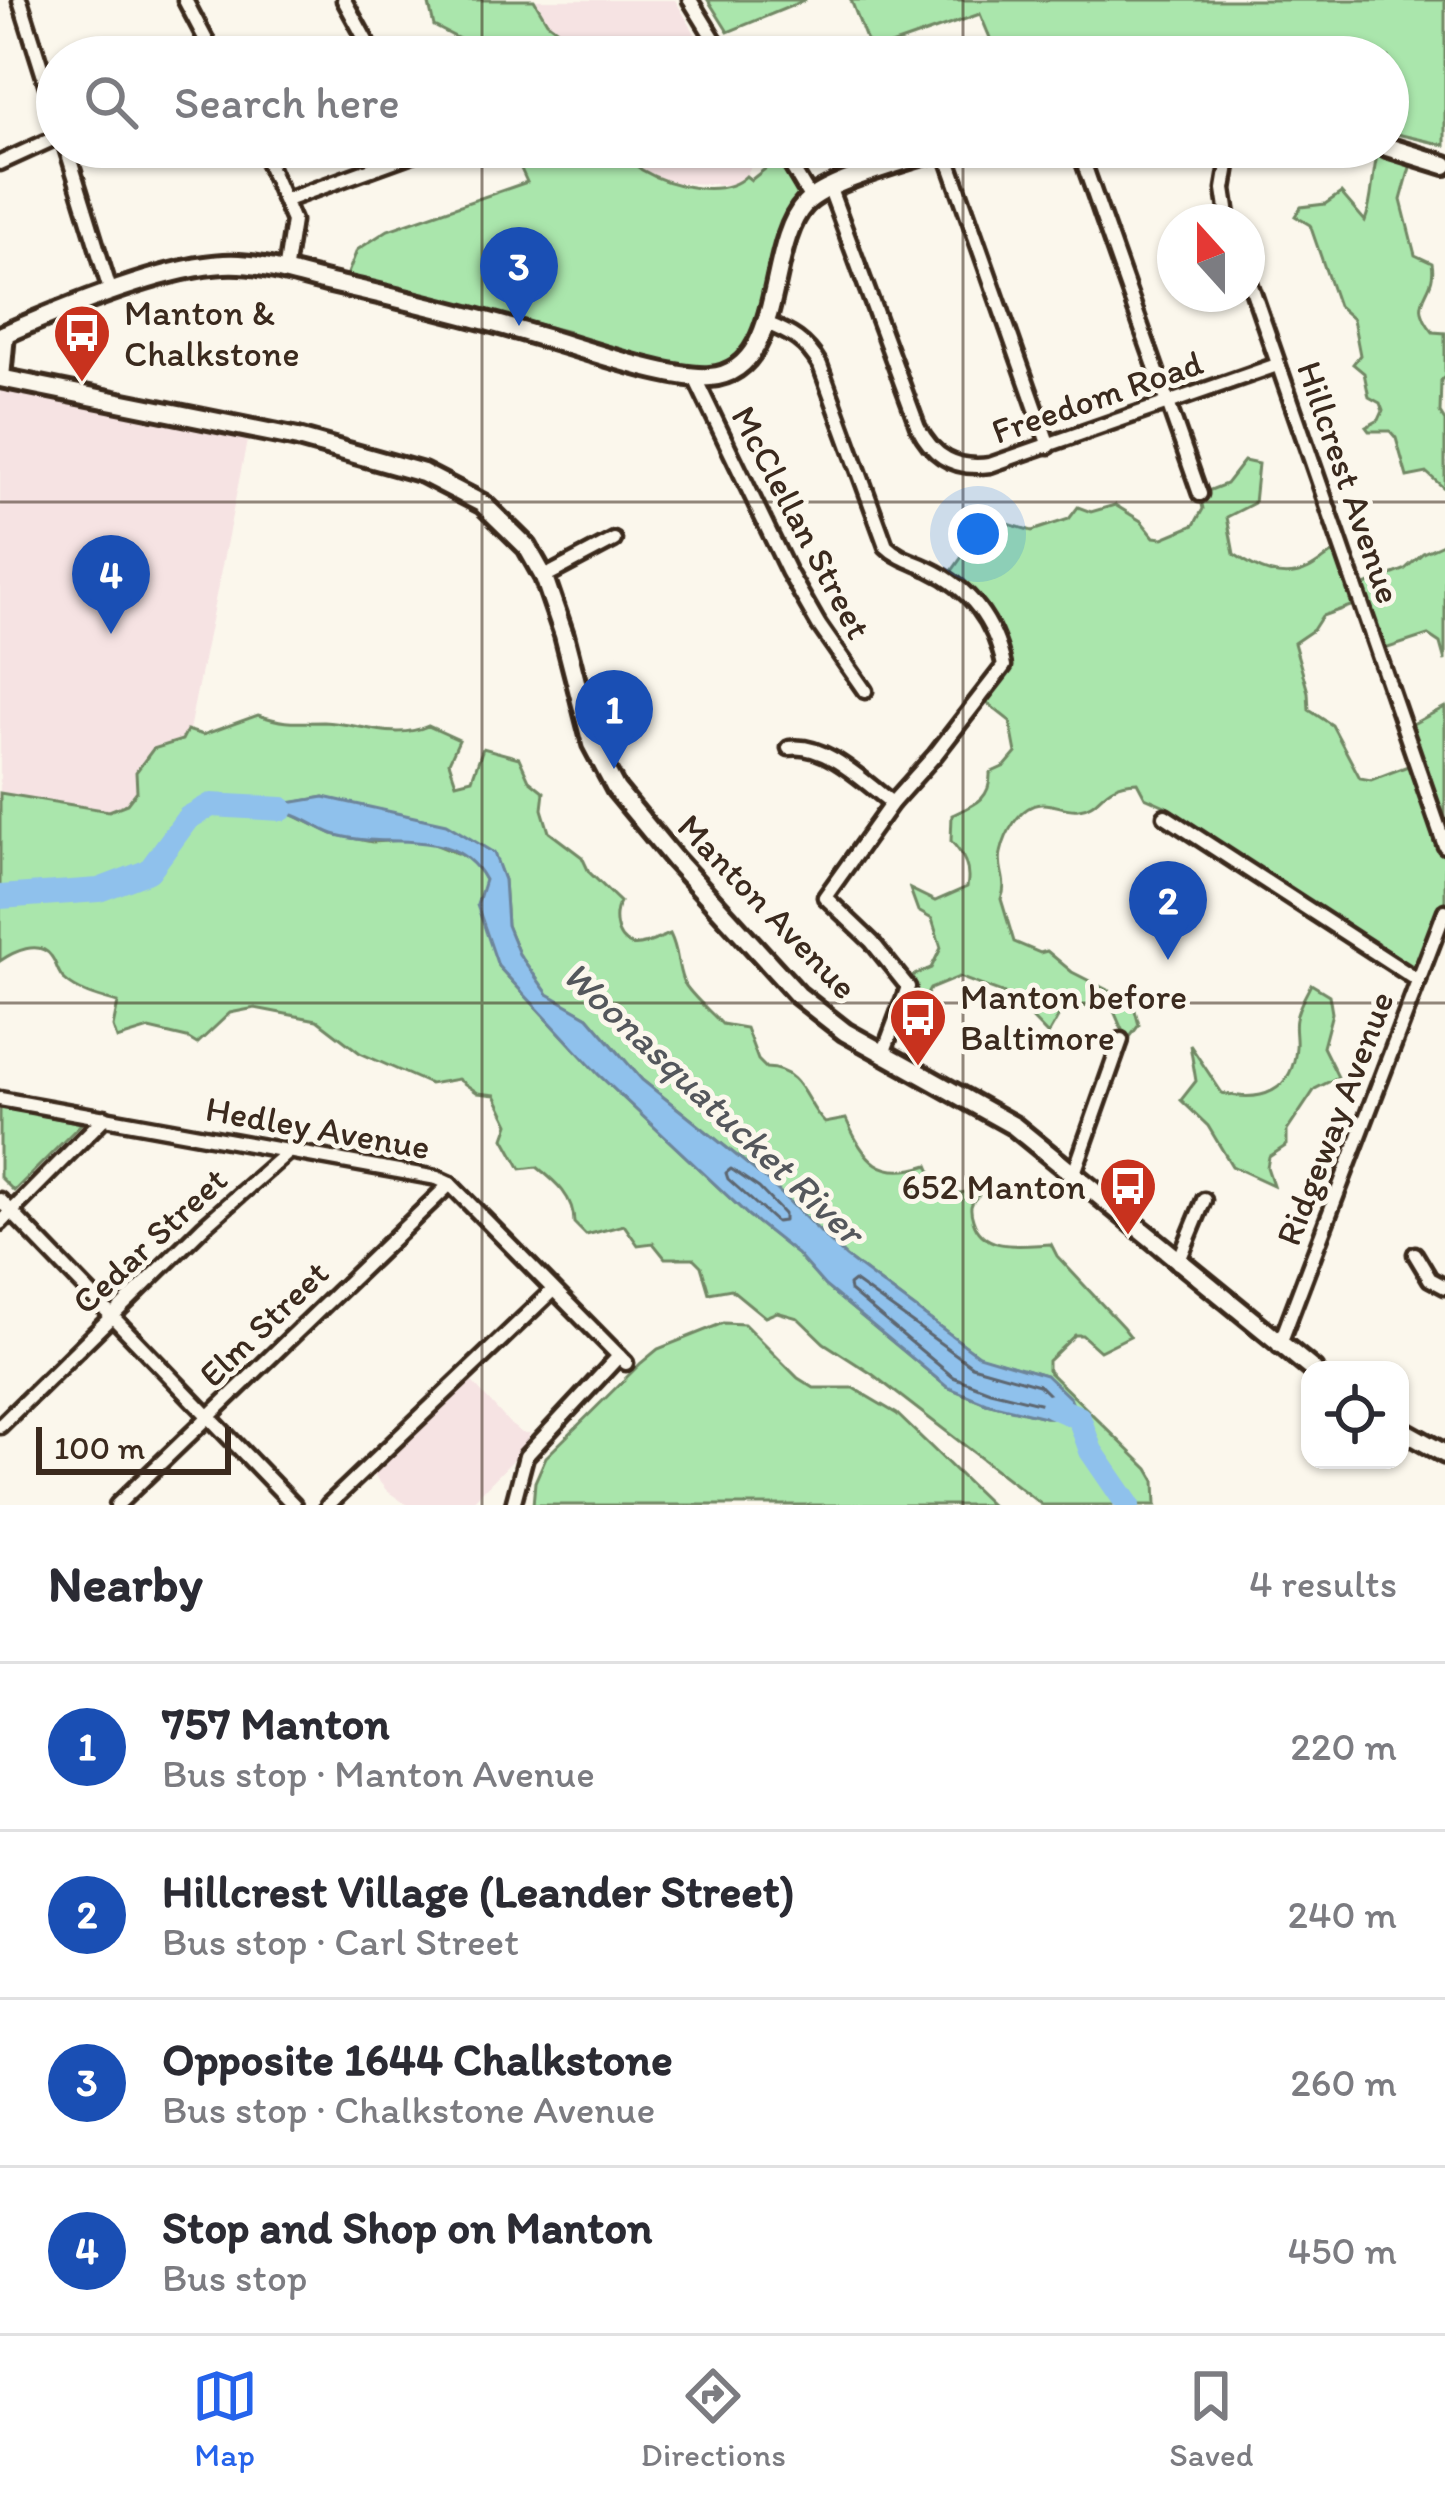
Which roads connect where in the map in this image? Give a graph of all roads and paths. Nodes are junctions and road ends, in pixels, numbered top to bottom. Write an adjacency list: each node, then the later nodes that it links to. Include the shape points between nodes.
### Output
1 (20, 0): 8 (street)
2 (185, 0): 5 (street)
3 (344, 0): 6 (street)
4 (690, 0): 7 (street)
5 (204, 36)
6 (364, 36)
7 (712, 36)
8 (36, 51)
9 (36, 147): 11 (street)
10 (1409, 154): 12 (main road)
11 (0, 163)
12 (1445, 165)
13 (72, 168): 26 (street)
14 (271, 168): 23 (street)
15 (372, 168): 23 (street)
16 (793, 168): 22 (street)
17 (889, 168): 21 (main road)
18 (953, 168): 34 (street)
19 (1085, 168): 33 (street)
20 (1228, 168): 24 (street)
21 (830, 189): 22 (main road); 34 (street, Freedom Road, via 931,449 972,468)
22 (811, 199): 28 (main road, via 790,232)
23 (286, 200): 25 (street, via 293,236)
24 (1226, 204)
25 (286, 273): 26 (main road, via 220,264); 31 (main road)
26 (111, 293): 29 (main road)
27 (1259, 312): 30 (street, Hillcrest Avenue)
28 (766, 323): 31 (main road, via 744,362 721,375); 40 (street, via 795,335 820,365 886,546 963,589 1002,658 998,677)
29 (2, 330): 32 (main road)
30 (1276, 365): 33 (street, Freedom Road); 42 (street, Hillcrest Avenue)
31 (694, 376): 38 (street, McClellan Street, via 788,572)
32 (1, 378): 37 (main road, Manton Avenue, via 423,472 501,519)
33 (1166, 405): 34 (street, Freedom Road); 35 (street)
34 (1048, 446)
35 (1200, 494)
36 (614, 540): 37 (street)
37 (544, 577): 46 (main road, Manton Avenue, via 592,744 616,789 798,994)
38 (866, 691)
39 (789, 748): 40 (street, via 819,752)
40 (892, 802): 46 (street, via 825,897 908,987)
41 (1165, 815): 44 (street)
42 (1445, 846)
43 (1445, 911): 44 (street, Ridgeway Avenue)
44 (1419, 981): 60 (street, Ridgeway Avenue)
45 (1121, 1040): 50 (street)
46 (884, 1054): 50 (main road, Manton Avenue, via 998,1116)
47 (0, 1099): 48 (street, Hedley Avenue)
48 (105, 1117): 49 (street, Hedley Avenue); 54 (street)
49 (290, 1151): 51 (street, Hedley Avenue); 59 (street, Cedar Street)
50 (1073, 1176): 56 (main road, Manton Avenue)
51 (450, 1184): 58 (street, Hedley Avenue); 62 (street, Elm Street)
52 (0, 1200): 54 (street)
53 (1204, 1200): 56 (street)
54 (5, 1218): 59 (street)
55 (1415, 1254): 57 (street)
56 (1178, 1263): 60 (main road, Manton Avenue)
57 (1444, 1287)
58 (553, 1290): 68 (street); 69 (street, Hedley Avenue, via 622,1360 526,1456)
59 (112, 1316): 62 (street); 63 (street, Cedar Street)
60 (1280, 1346): 61 (main road, Manton Avenue)
61 (1301, 1361)
62 (208, 1417): 66 (street, Elm Street); 67 (street)
63 (0, 1426)
64 (1409, 1434): 65 (main road)
65 (1445, 1454)
66 (117, 1505)
67 (294, 1505)
68 (328, 1505)
69 (513, 1505)

